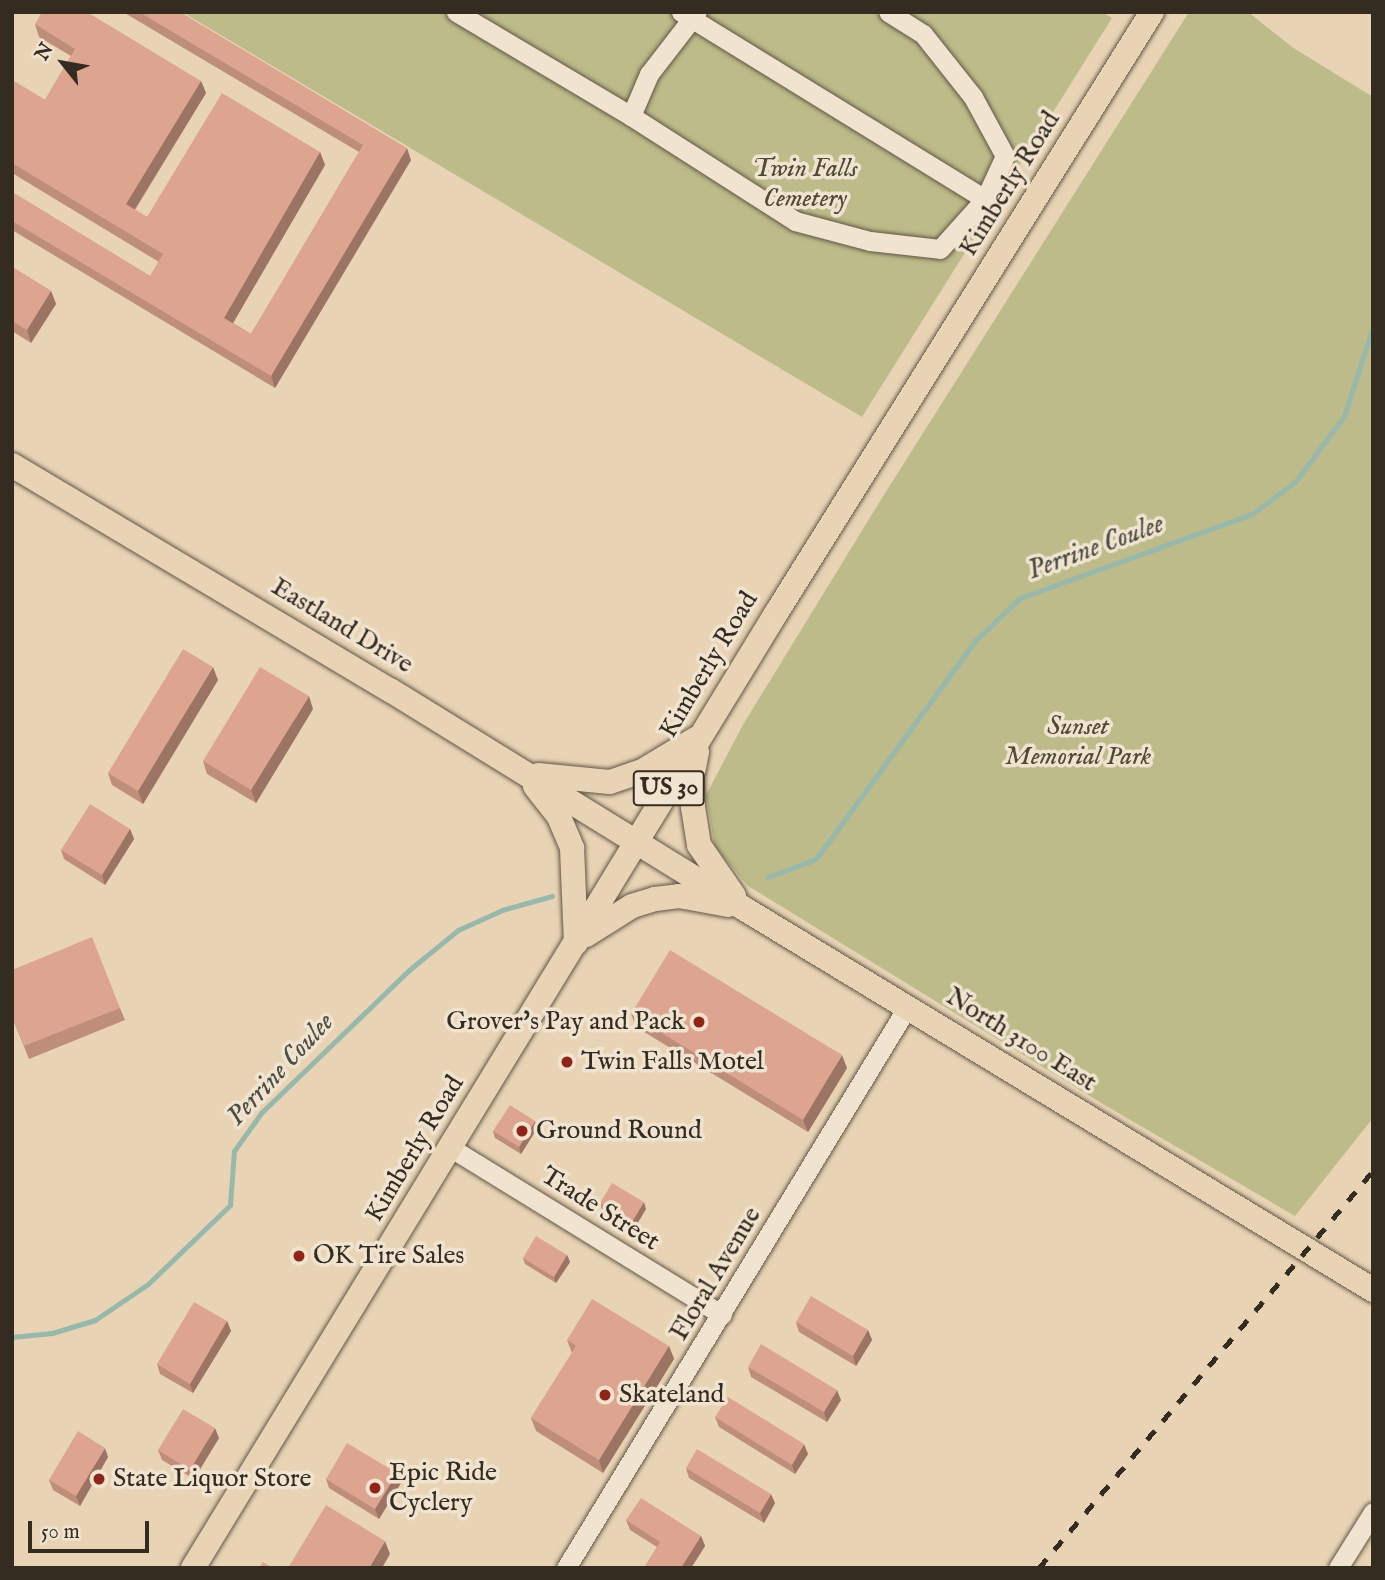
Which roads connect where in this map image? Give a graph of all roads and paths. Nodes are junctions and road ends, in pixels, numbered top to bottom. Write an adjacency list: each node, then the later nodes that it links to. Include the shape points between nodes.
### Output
1 (456, 12): 5 (street)
2 (888, 12): 6 (street, via 923,34 973,97 1005,156)
3 (1152, 12): 8 (main road, Kimberly Road / US 30)
4 (691, 15): 5 (street, via 649,74); 6 (street)
5 (631, 116): 6 (street, via 796,222 870,242 940,249)
6 (985, 199)
7 (12, 465): 9 (main road, Eastland Drive)
8 (700, 736): 9 (main road, via 644,770 610,782); 10 (main road, Kimberly Road / US 30); 11 (main road, via 692,777 699,845)
9 (525, 774): 10 (main road, Eastland Drive); 12 (main road, via 559,817 572,848)
10 (637, 842): 11 (main road, North 3100 East); 12 (main road, Kimberly Road / US 30)
11 (743, 908): 12 (main road, via 679,896 654,899 610,918); 13 (main road, North 3100 East)
12 (576, 943): 14 (main road, Kimberly Road / US 30)
13 (908, 1006): 15 (main road, North 3100 East); 16 (street, Floral Avenue)
14 (451, 1148): 16 (street, Trade Street); 18 (main road, Kimberly Road / US 30)
15 (1373, 1290)
16 (722, 1315): 19 (street, Floral Avenue)
17 (1373, 1512): 20 (street)
18 (193, 1568)
19 (566, 1568)
20 (1338, 1568)

